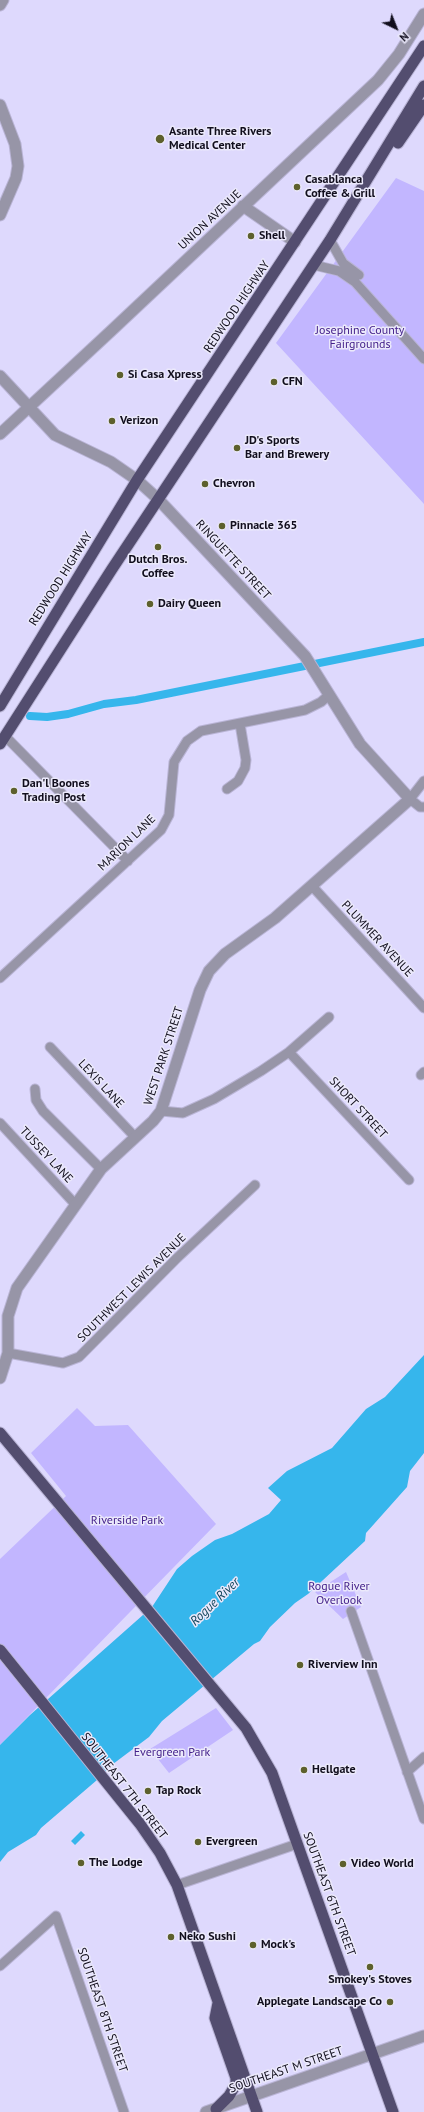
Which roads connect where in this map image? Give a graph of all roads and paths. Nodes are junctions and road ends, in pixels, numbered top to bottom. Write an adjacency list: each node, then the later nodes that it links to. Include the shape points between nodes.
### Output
1 (3, 0): 2 (street)
2 (0, 5)
3 (424, 14): 9 (street, UNION AVENUE, via 399,54 378,80)
4 (424, 46): 12 (highway, REDWOOD HIGHWAY)
5 (424, 86): 8 (highway)
6 (0, 105): 10 (street, via 15,144 18,166 16,178)
7 (424, 105): 8 (highway, via 387,160)
8 (362, 190): 11 (highway)
9 (243, 206): 12 (street); 17 (street, UNION AVENUE)
10 (0, 215)
11 (330, 240): 13 (highway); 14 (street, via 343,262)
12 (295, 242): 19 (highway, REDWOOD HIGHWAY)
13 (314, 265): 14 (street); 20 (highway)
14 (357, 278): 15 (street)
15 (424, 359)
16 (0, 376): 17 (street, RINGUETTE STREET)
17 (29, 407): 18 (street, UNION AVENUE); 19 (street, RINGUETTE STREET, via 56,435 111,462)
18 (0, 434)
19 (137, 480): 20 (street, RINGUETTE STREET); 21 (highway, REDWOOD HIGHWAY)
20 (158, 499): 23 (street, RINGUETTE STREET, via 301,651); 26 (highway)
21 (33, 650): 22 (highway); 24 (highway, REDWOOD HIGHWAY)
22 (0, 691)
23 (329, 695): 25 (street, MARION LANE, via 305,710); 29 (street, RINGUETTE STREET, via 360,744)
24 (0, 706)
25 (240, 724): 28 (street, via 245,768 238,781); 31 (street, MARION LANE, via 201,731 184,744 174,762 166,824)
26 (2, 740): 31 (street)
27 (424, 781): 29 (street)
28 (227, 789)
29 (410, 799): 30 (street); 32 (street, WEST PARK STREET)
30 (424, 807)
31 (128, 861): 33 (street, MARION LANE)
32 (312, 886): 34 (street, PLUMMER AVENUE); 39 (street, WEST PARK STREET, via 275,918 225,954 209,971 200,990)
33 (0, 978)
34 (424, 1008)
35 (329, 1017): 37 (street)
36 (50, 1047): 41 (street, LEXIS LANE)
37 (289, 1052): 39 (street, via 237,1086 195,1109 183,1113); 43 (street, SHORT STREET)
38 (35, 1089): 42 (street, via 36,1100 43,1111)
39 (161, 1111): 41 (street, WEST PARK STREET)
40 (0, 1123): 45 (street, TUSSEY LANE)
41 (135, 1137): 42 (street, WEST PARK STREET)
42 (101, 1169): 45 (street, WEST PARK STREET)
43 (410, 1180)
44 (255, 1185): 46 (street, SOUTHWEST LEWIS AVENUE, via 79,1357 63,1363)
45 (75, 1204): 46 (street, WEST PARK STREET, via 17,1288 8,1316)
46 (8, 1353): 47 (street, WEST PARK STREET)
47 (0, 1378)
48 (0, 1433): 54 (highway, SOUTHEAST 6TH STREET, via 246,1728 272,1773)
49 (351, 1611): 52 (street)
50 (0, 1650): 55 (highway, SOUTHEAST 7TH STREET, via 140,1824 160,1853)
51 (424, 1757): 52 (street)
52 (407, 1772): 53 (street)
53 (424, 1820)
54 (297, 1844): 55 (street); 59 (highway, SOUTHEAST 6TH STREET)
55 (176, 1885): 57 (highway, SOUTHEAST 7TH STREET)
56 (0, 1966): 62 (street, SOUTHEAST 8TH STREET, via 56,1916)
57 (218, 2002): 60 (highway, SOUTHEAST 7TH STREET); 61 (highway, via 215,2018 236,2084 229,2096)
58 (424, 2036): 59 (street, SOUTHEAST M STREET)
59 (374, 2053): 60 (street, SOUTHEAST M STREET); 64 (highway, SOUTHEAST 6TH STREET)
60 (252, 2096): 61 (street, SOUTHEAST M STREET); 63 (highway, SOUTHEAST 7TH STREET)
61 (211, 2110)
62 (124, 2112)
63 (257, 2112)
64 (393, 2112)

